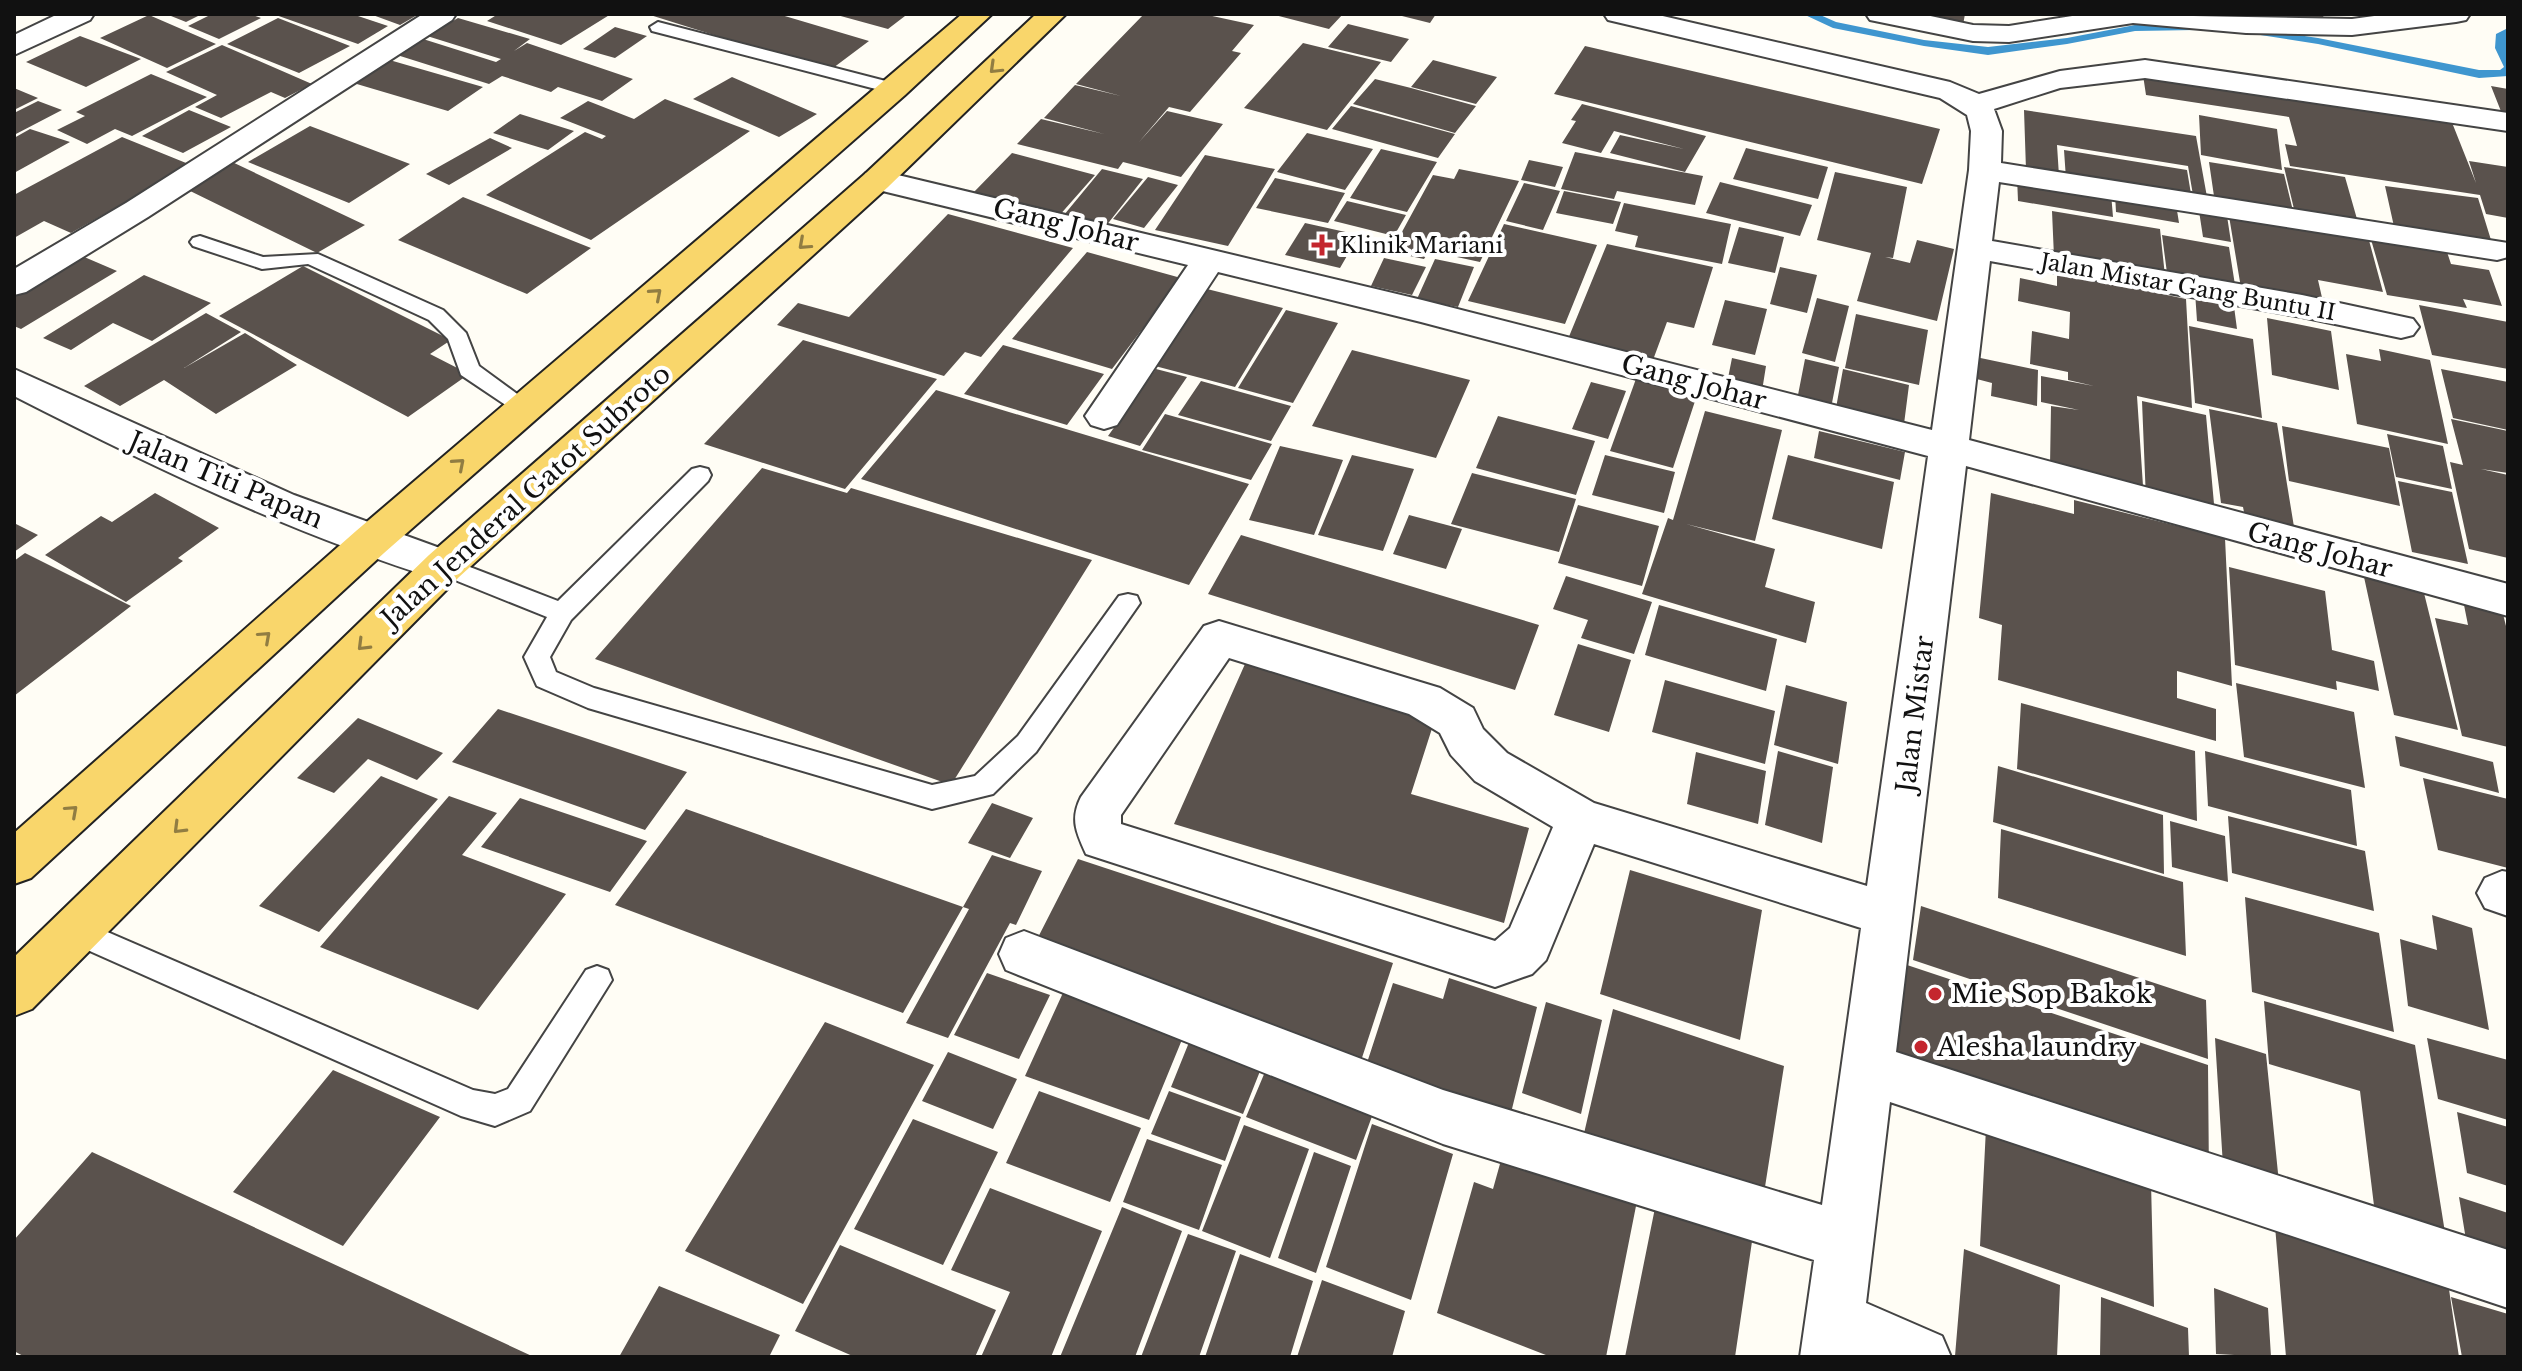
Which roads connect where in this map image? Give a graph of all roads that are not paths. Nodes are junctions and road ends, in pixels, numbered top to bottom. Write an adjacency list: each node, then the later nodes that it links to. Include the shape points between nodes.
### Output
1 (80, 14): 9 (street)
2 (442, 14): 19 (street)
3 (978, 14): 10 (main road)
4 (1052, 14): 14 (main road, Jalan Jenderal Gatot Subroto, one-way to 14)
5 (1618, 14): 11 (street)
6 (1880, 14): 7 (street, via 1973,33 2009,34 2133,15 2352,27)
7 (2440, 15)
8 (658, 27): 10 (lane)
9 (14, 46)
10 (895, 89): 22 (main road, one-way to 10)
11 (1964, 98): 12 (street, via 2145,69); 13 (street, Jalan Mistar, via 1986,120)
12 (2508, 122)
13 (1985, 170): 16 (street, Jalan Mistar); 17 (street)
14 (877, 180): 18 (street, Gang Johar); 27 (main road, Jalan Jenderal Gatot Subroto, one-way to 27)
15 (200, 242): 22 (lane, via 262,263 311,258 436,315 454,328 469,370)
16 (1973, 248): 20 (street, Jalan Mistar Gang Buntu II); 24 (street, Jalan Mistar)
17 (2497, 250)
18 (1209, 260): 23 (street); 24 (street, Gang Johar)
19 (14, 284)
20 (2401, 327)
21 (14, 381): 26 (street, Jalan Titi Papan, via 117,433)
22 (524, 407): 26 (main road, one-way to 22)
23 (1104, 416)
24 (1949, 448): 28 (street, Gang Johar); 33 (street, Jalan Mistar)
25 (700, 475): 30 (lane)
26 (370, 542): 27 (street, Jalan Titi Papan); 32 (main road, one-way to 26)
27 (444, 566): 30 (lane); 34 (main road, Jalan Jenderal Gatot Subroto, one-way to 34)
28 (2508, 600)
29 (1128, 603): 30 (lane, via 1027,744 983,786 932,797 588,697 546,679 537,657)
30 (562, 613)
31 (1580, 819): 31 (street, via 1528,944 1514,958 1495,964 1103,839 1097,825 1098,811 1219,638 1445,711 1491,767); 33 (street)
32 (14, 863)
33 (1889, 915): 38 (street, Jalan Mistar)
34 (75, 931): 36 (lane, via 472,1105 495,1110 519,1100); 37 (main road, Jalan Jenderal Gatot Subroto)
35 (1024, 954): 39 (street, via 1443,1117)
36 (597, 980)
37 (14, 992)
38 (1868, 1069): 39 (street, Jalan Mistar); 40 (street)
39 (1845, 1241): 41 (street, Jalan Mistar)
40 (2508, 1279)
41 (1832, 1338): 42 (street)
42 (1921, 1357)

